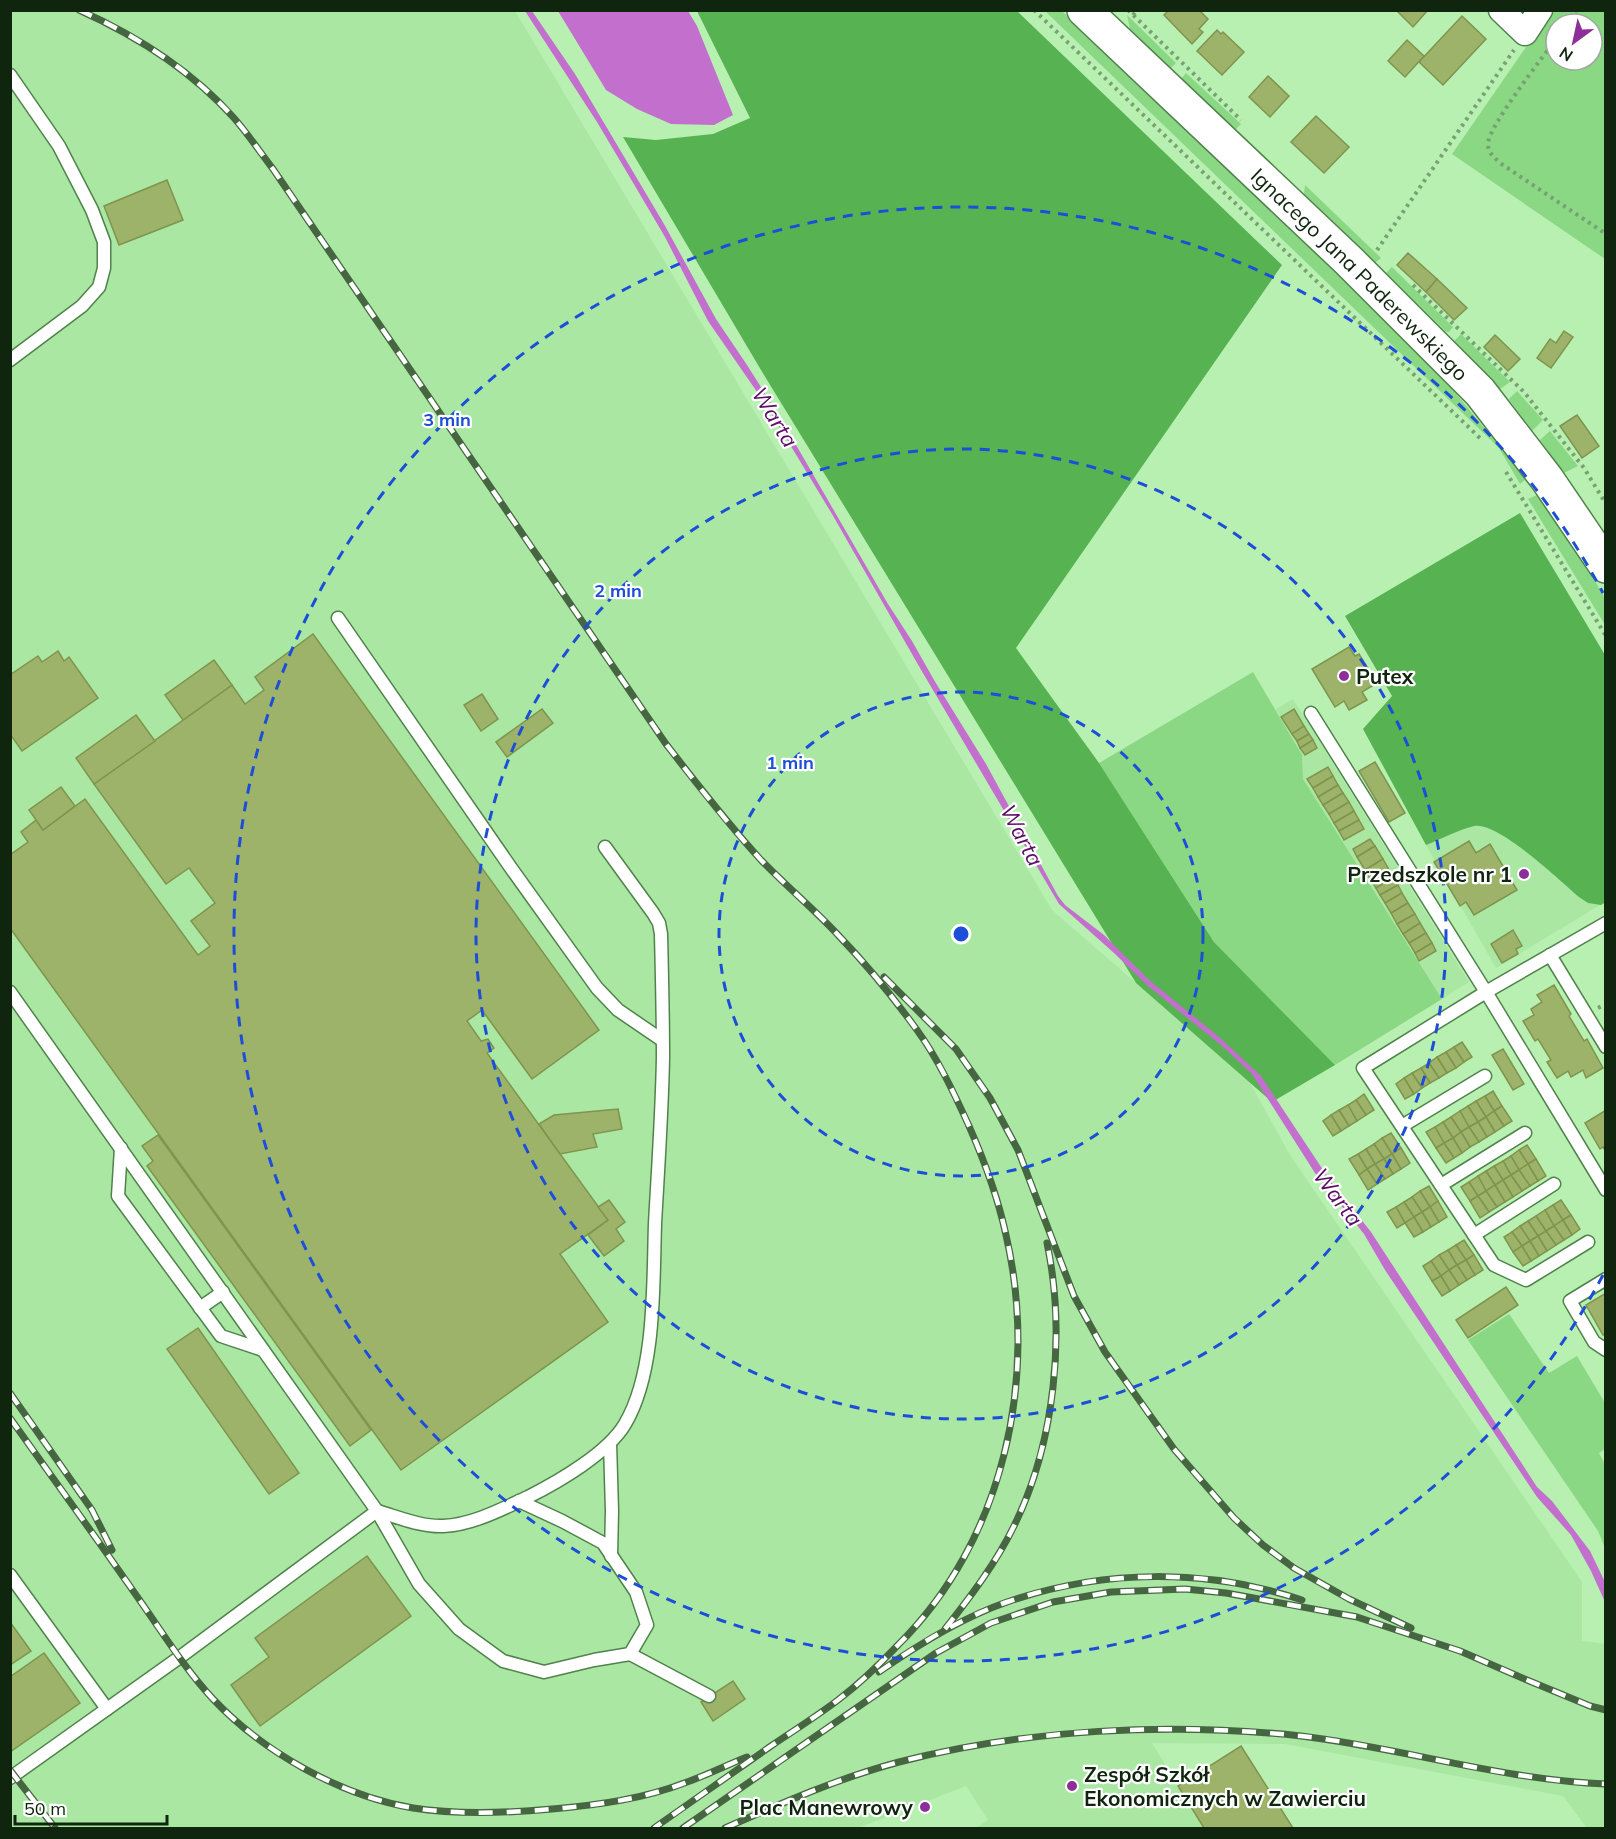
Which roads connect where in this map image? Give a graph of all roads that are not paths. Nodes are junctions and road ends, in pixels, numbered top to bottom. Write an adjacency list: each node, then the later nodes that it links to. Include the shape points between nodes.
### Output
1 (1501, 10): 2 (street, via 1525,33)
2 (1540, 10)
3 (1107, 14): 6 (main road, Ignacego Jana Paderewskiego, via 1480,392 1547,479)
4 (10, 75): 5 (lane, via 59,146 92,210 104,242 104,268 99,287 82,306)
5 (10, 360)
6 (1605, 566)
7 (338, 618): 14 (lane, via 597,988 618,1010)
8 (1311, 713): 13 (lane)
9 (605, 847): 14 (lane, via 659,923)
10 (1605, 923): 11 (lane)
11 (1550, 955): 13 (lane); 15 (lane)
12 (10, 992): 19 (lane)
13 (1486, 992): 17 (lane, via 1363,1068); 22 (lane)
14 (662, 1040): 30 (lane, via 647,1355 634,1406)
15 (1605, 1047)
16 (1485, 1076): 17 (lane)
17 (1402, 1126): 21 (lane)
18 (1525, 1133): 21 (lane)
19 (121, 1148): 26 (lane); 27 (lane, via 118,1196)
20 (1554, 1184): 23 (lane)
21 (1441, 1185): 23 (lane)
22 (1605, 1190)
23 (1474, 1235): 24 (lane, via 1494,1265 1526,1280)
24 (1588, 1242)
25 (1605, 1279): 29 (lane, via 1570,1300 1594,1342)
26 (223, 1292): 27 (lane); 28 (lane)
27 (200, 1308): 28 (lane, via 221,1336)
28 (264, 1350): 32 (lane)
29 (1605, 1350)
30 (610, 1443): 31 (lane); 33 (lane)
31 (519, 1502): 32 (lane, via 485,1516 443,1526); 33 (lane, via 603,1543)
32 (377, 1511): 35 (lane, via 419,1584 459,1629 503,1661 544,1672); 37 (lane)
33 (611, 1556): 35 (lane, via 636,1592 647,1625)
34 (10, 1575): 37 (lane)
35 (630, 1654): 36 (lane)
36 (709, 1696)
37 (107, 1709): 38 (lane)
38 (10, 1778)

